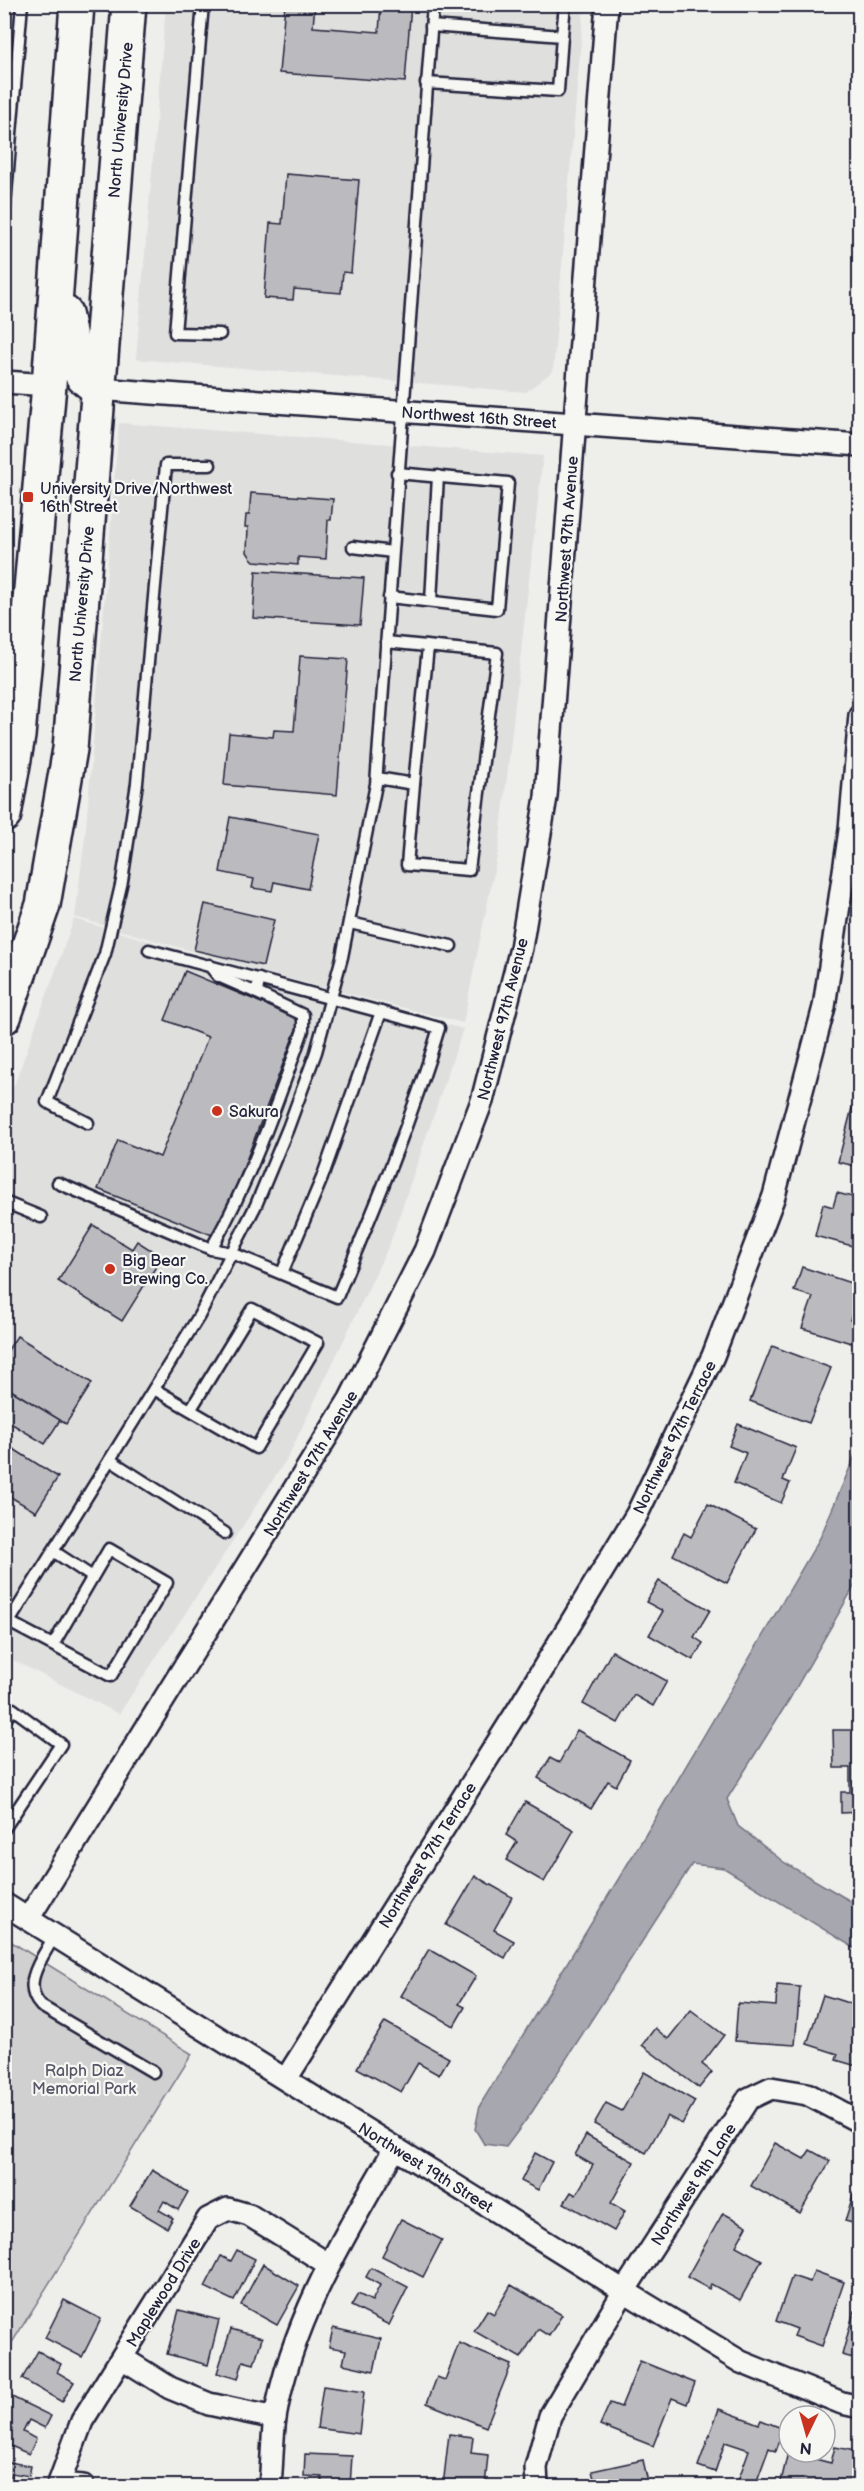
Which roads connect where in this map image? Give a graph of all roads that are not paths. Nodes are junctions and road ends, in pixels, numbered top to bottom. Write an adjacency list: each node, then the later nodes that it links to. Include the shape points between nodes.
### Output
1 (22, 4): 11 (lane)
2 (77, 4): 12 (main road)
3 (129, 4): 16 (main road, North University Drive)
4 (203, 4): 13 (lane, via 175,333)
5 (433, 4): 8 (lane)
6 (564, 4): 9 (lane)
7 (607, 4): 18 (street, Northwest 97th Avenue)
8 (431, 26): 9 (lane); 10 (lane)
9 (562, 36): 10 (lane, via 558,91)
10 (426, 83): 17 (lane)
11 (4, 217)
12 (57, 270): 15 (main road); 16 (main road, via 75,362)
13 (220, 334)
14 (4, 382): 15 (street)
15 (48, 385): 23 (main road, via 77,414); 33 (main road, via 18,736)
16 (98, 389): 17 (street, Northwest 16th Street); 23 (main road, North University Drive)
17 (401, 411): 18 (street, Northwest 16th Street); 21 (lane)
18 (575, 424): 19 (street, Northwest 16th Street); 61 (street, Northwest 97th Avenue, via 546,797 521,948 482,1101 425,1251 350,1400)
19 (860, 445)
20 (210, 465): 43 (lane, via 166,465 137,783 122,881 105,954 47,1102)
21 (397, 473): 22 (lane); 25 (lane)
22 (438, 477): 27 (lane); 27 (lane, via 508,483 497,609)
23 (87, 530): 42 (main road, North University Drive, via 70,749 57,827 43,905)
24 (353, 547): 25 (lane)
25 (392, 552): 26 (lane)
26 (389, 597): 27 (lane); 28 (lane)
27 (431, 601)
28 (386, 642): 29 (lane); 31 (lane)
29 (428, 647): 32 (lane); 32 (lane, via 497,653 468,870 407,865)
30 (860, 715): 64 (street, Northwest 97th Terrace, via 850,830 824,1007 774,1196 713,1356 637,1514)
31 (377, 778): 32 (lane); 34 (lane)
32 (414, 783)
33 (4, 815)
34 (350, 923): 35 (lane); 40 (lane)
35 (451, 946)
36 (149, 950): 37 (lane)
37 (209, 965): 38 (lane); 39 (lane, via 218,976)
38 (259, 979): 39 (lane); 40 (lane)
39 (257, 993): 47 (lane, via 303,1015 303,1030 250,1168)
40 (331, 999): 41 (lane); 48 (lane, via 288,1128)
41 (381, 1012): 49 (lane, via 322,1178); 49 (lane, via 439,1028 418,1098 337,1297)
42 (4, 1017)
43 (88, 1123)
44 (58, 1183): 47 (lane)
45 (4, 1202): 46 (lane)
46 (41, 1217)
47 (211, 1249): 48 (lane)
48 (232, 1253): 49 (lane); 50 (lane)
49 (282, 1273)
50 (154, 1389): 51 (lane); 52 (lane)
51 (191, 1409): 51 (lane, via 256,1448 318,1343 252,1309)
52 (110, 1460): 53 (lane); 54 (lane)
53 (225, 1533)
54 (54, 1551): 55 (lane); 56 (lane)
55 (92, 1576): 57 (lane); 57 (lane, via 109,1549 167,1583 111,1676)
56 (7, 1626): 57 (lane)
57 (52, 1645)
58 (4, 1721): 59 (lane, via 13,1709 61,1744)
59 (4, 1829)
60 (4, 1904): 61 (street, Northwest 19th Street)
61 (28, 1919): 62 (street, Northwest 19th Street)
62 (55, 1935): 63 (lane, via 35,1972 31,1989 34,1998 41,2006); 64 (street, Northwest 19th Street)
63 (153, 2072)
64 (286, 2079): 66 (street, Northwest 19th Street)
65 (860, 2122): 68 (street, Northwest 9th Lane, via 807,2094 771,2088 748,2099)
66 (395, 2148): 67 (street); 68 (street, Northwest 19th Street)
67 (328, 2264): 69 (street, Maplewood Drive, via 249,2215 228,2209 208,2219); 71 (street, via 295,2342)
68 (624, 2291): 70 (street, Northwest 19th Street, via 741,2362); 75 (street, Northwest 9th Lane, via 550,2416 536,2467)
69 (122, 2358): 71 (street, via 170,2388 209,2404); 72 (street, Maplewood Drive, via 82,2421)
70 (860, 2407)
71 (275, 2418): 74 (street)
72 (58, 2485): 73 (street)
73 (83, 2487)
74 (270, 2487)
75 (537, 2487)

